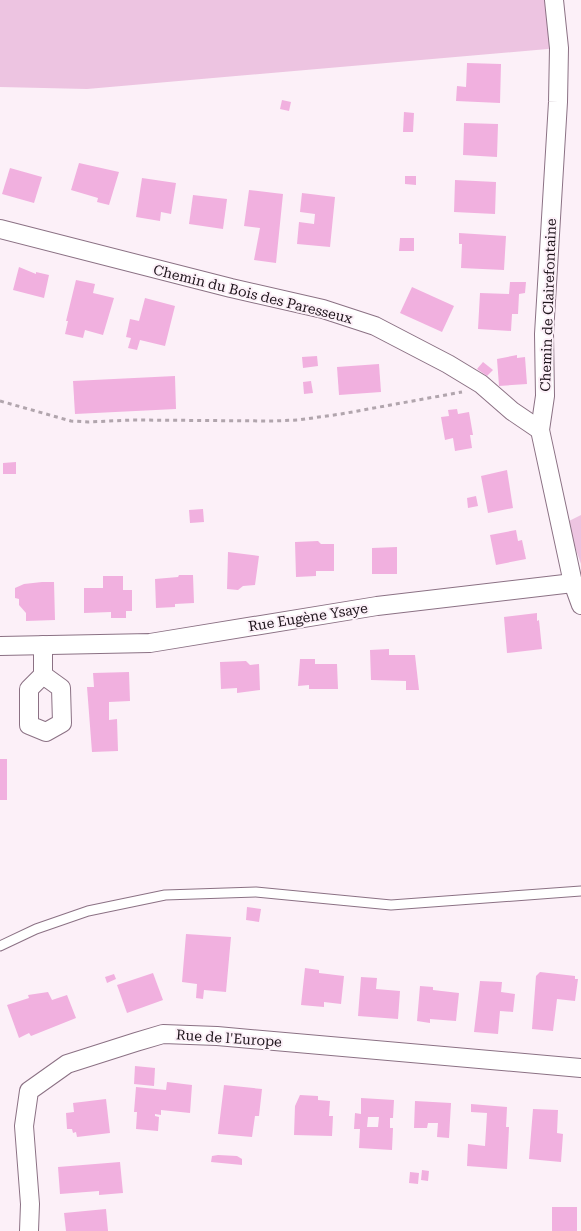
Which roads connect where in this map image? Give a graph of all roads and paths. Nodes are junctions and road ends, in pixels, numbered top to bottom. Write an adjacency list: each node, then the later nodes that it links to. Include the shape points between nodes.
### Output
1 (554, 0): 5 (street, Chemin de Clairefontaine, via 559,48 558,102 544,334 545,396)
2 (0, 229): 3 (street, Chemin du Bois des Paresseux, via 323,309 375,326)
3 (481, 384): 4 (path, via 458,394 298,420 71,421); 5 (street, Chemin du Bois des Paresseux)
4 (0, 400)
5 (540, 430): 6 (street, Chemin de Clairefontaine)
6 (573, 583): 7 (street, Chemin de Clairefontaine); 8 (street, Rue Eugène Ysaye, via 377,606 150,643)
7 (581, 605)
8 (43, 645): 9 (street, Rue Eugène Ysaye); 10 (street)
9 (0, 646)
10 (44, 675)
11 (581, 891): 12 (lane, via 391,905 256,892 164,895 88,911)
12 (0, 946)
13 (581, 1068): 14 (street, Rue de l'Europe, via 163,1034 67,1064 29,1091 24,1126)
14 (29, 1231)

